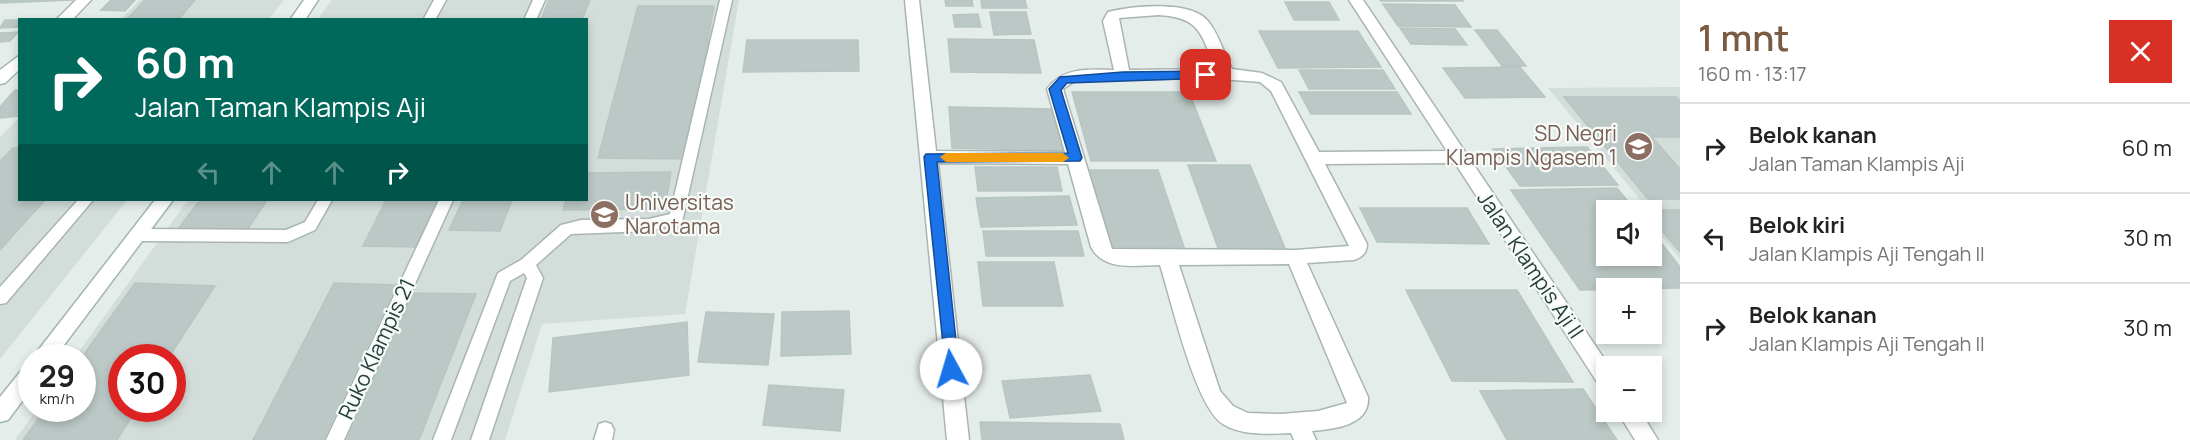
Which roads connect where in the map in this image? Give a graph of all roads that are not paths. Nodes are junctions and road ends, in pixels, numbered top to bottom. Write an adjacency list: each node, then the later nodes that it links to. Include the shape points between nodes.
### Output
1 (84, 0): 9 (street)
2 (311, 0): 10 (street)
3 (440, 0): 11 (lane)
4 (539, 0): 12 (lane)
5 (726, 0): 28 (lane, via 677,218 649,225 581,226 567,230)
6 (912, 0): 17 (street)
7 (1356, 0): 18 (street, Jalan Klampis Aji II)
8 (1135, 6): 14 (street, via 1113,15 1110,21); 15 (street, via 1196,17)
9 (65, 18)
10 (298, 18)
11 (430, 18)
12 (531, 18)
13 (18, 62): 16 (street)
14 (1123, 75): 15 (street); 19 (street, via 1076,77 1055,89)
15 (1227, 75): 20 (street, via 1270,80)
16 (0, 79)
17 (930, 157): 19 (street); 39 (street)
18 (1459, 157): 20 (street); 31 (street, Jalan Klampis Aji II)
19 (1075, 158): 27 (street, via 1105,254 1114,258)
20 (1316, 158): 26 (street, via 1358,249 1354,253)
21 (85, 201): 29 (lane)
22 (163, 201): 25 (street)
23 (324, 201): 25 (lane, via 310,226 288,236)
24 (446, 201): 36 (lane, Ruko Klampis 21)
25 (139, 235): 30 (street)
26 (1295, 257): 27 (street); 35 (street, via 1357,397 1358,408 1352,414)
27 (1168, 259): 35 (street, via 1211,395 1221,409 1235,420)
28 (527, 264): 37 (lane, via 504,277); 38 (lane, via 535,278)
29 (0, 298)
30 (53, 344)
31 (1596, 364)
32 (18, 390): 33 (street)
33 (0, 413)
34 (1635, 422): 40 (street)
35 (1301, 432)
36 (335, 440)
37 (442, 440)
38 (480, 440)
39 (958, 440)
40 (1647, 440)

